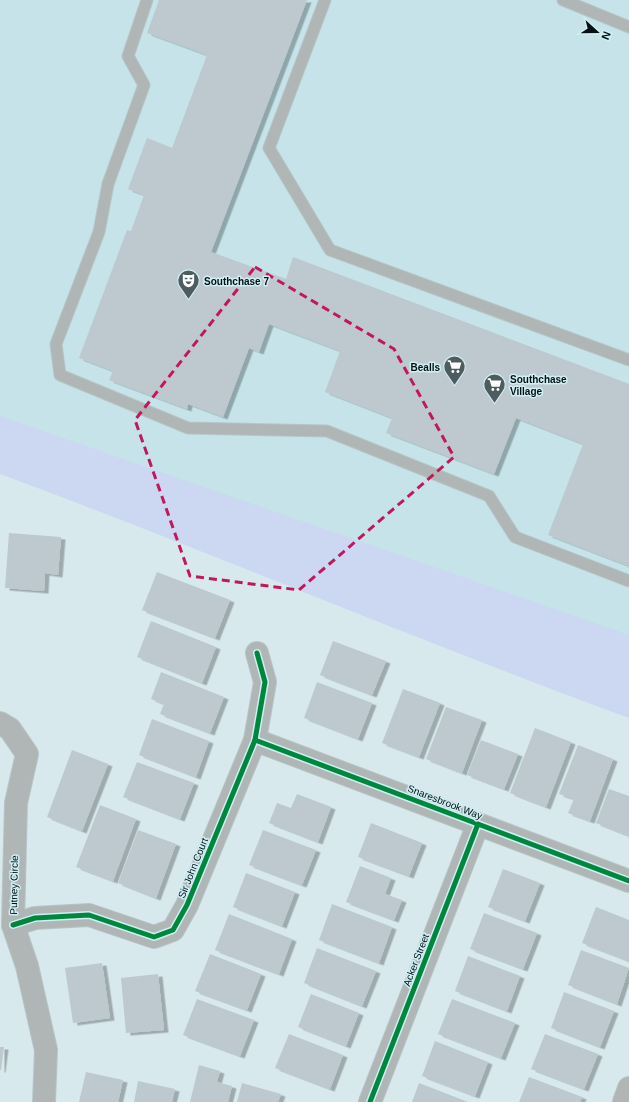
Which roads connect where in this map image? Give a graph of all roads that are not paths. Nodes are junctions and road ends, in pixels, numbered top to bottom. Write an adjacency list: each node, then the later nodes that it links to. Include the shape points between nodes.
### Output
1 (146, 0): 6 (lane, via 128,56 144,85 108,184 99,232 56,344 60,375 188,428 327,431 489,496 515,537)
2 (325, 0): 5 (lane, via 269,148 330,250)
3 (563, 0): 4 (lane)
4 (629, 27)
5 (629, 360)
6 (629, 581)
7 (257, 653): 9 (street, Sir John Court, via 265,682)
8 (0, 723): 12 (street, Putney Circle, via 10,729 27,754 16,803)
9 (255, 740): 10 (street, Snaresbrook Way); 12 (street, Sir John Court, via 187,905 173,930 154,937 88,915 35,918)
10 (478, 824): 11 (street, Snaresbrook Way); 15 (street, Acker Street)
11 (629, 881)
12 (13, 925): 14 (street, Putney Circle, via 27,966 46,1050)
13 (629, 1088): 16 (street)
14 (44, 1102)
15 (370, 1102)
16 (624, 1102)

